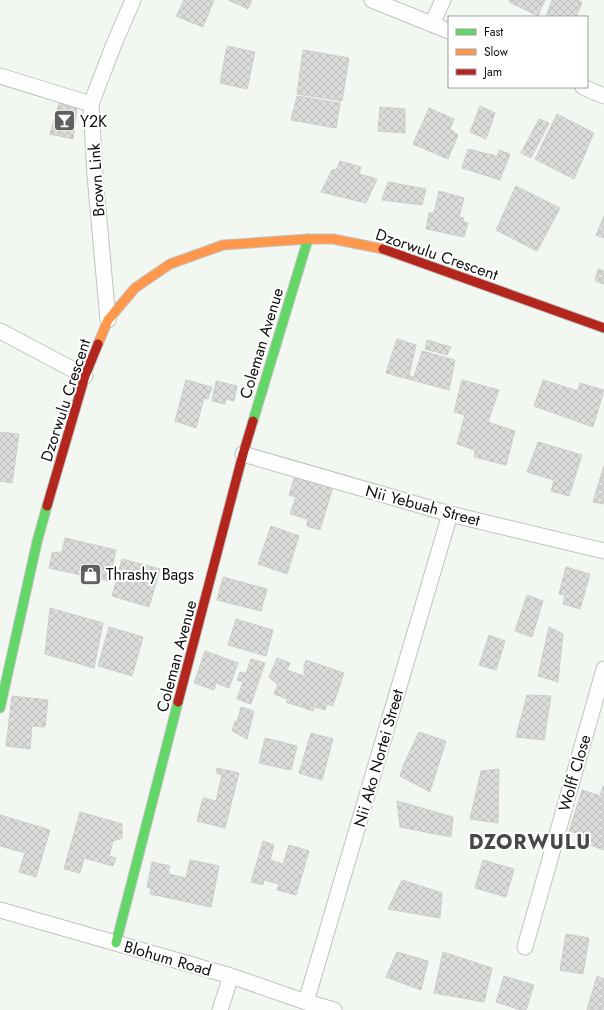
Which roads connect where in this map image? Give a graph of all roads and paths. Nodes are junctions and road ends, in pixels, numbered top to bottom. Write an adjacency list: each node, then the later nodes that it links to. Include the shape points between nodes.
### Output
1 (133, 0): 9 (street, Brown Link)
2 (372, 0): 4 (street)
3 (443, 0): 4 (street)
4 (432, 24): 5 (street)
5 (448, 31)
6 (0, 76): 9 (street)
7 (585, 88): 8 (street)
8 (604, 96)
9 (91, 104): 11 (street, Brown Link)
10 (308, 239): 11 (street, Dzorwulu Crescent, via 223,245 170,264 135,288); 12 (street, Dzorwulu Crescent, via 333,239 380,248); 15 (street, Coleman Avenue)
11 (108, 320): 14 (street, Dzorwulu Crescent)
12 (604, 328)
13 (0, 332): 14 (street)
14 (85, 376): 19 (street, Dzorwulu Crescent, via 37,542)
15 (244, 454): 16 (street, Nii Yebuah Street); 22 (street, Coleman Avenue)
16 (450, 514): 17 (street, Nii Yebuah Street); 25 (street, Nii Ako Nortei Street)
17 (604, 551)
18 (604, 669): 23 (street, Wolff Close)
19 (1, 696): 20 (street, Dzorwulu Crescent)
20 (0, 708)
21 (0, 910): 22 (street, Blohum Road)
22 (116, 943): 24 (street, Blohum Road)
23 (525, 947)
24 (231, 976): 25 (street, Blohum Road); 26 (street)
25 (306, 1002): 27 (street, Blohum Road)
26 (220, 1010)
27 (334, 1010)

